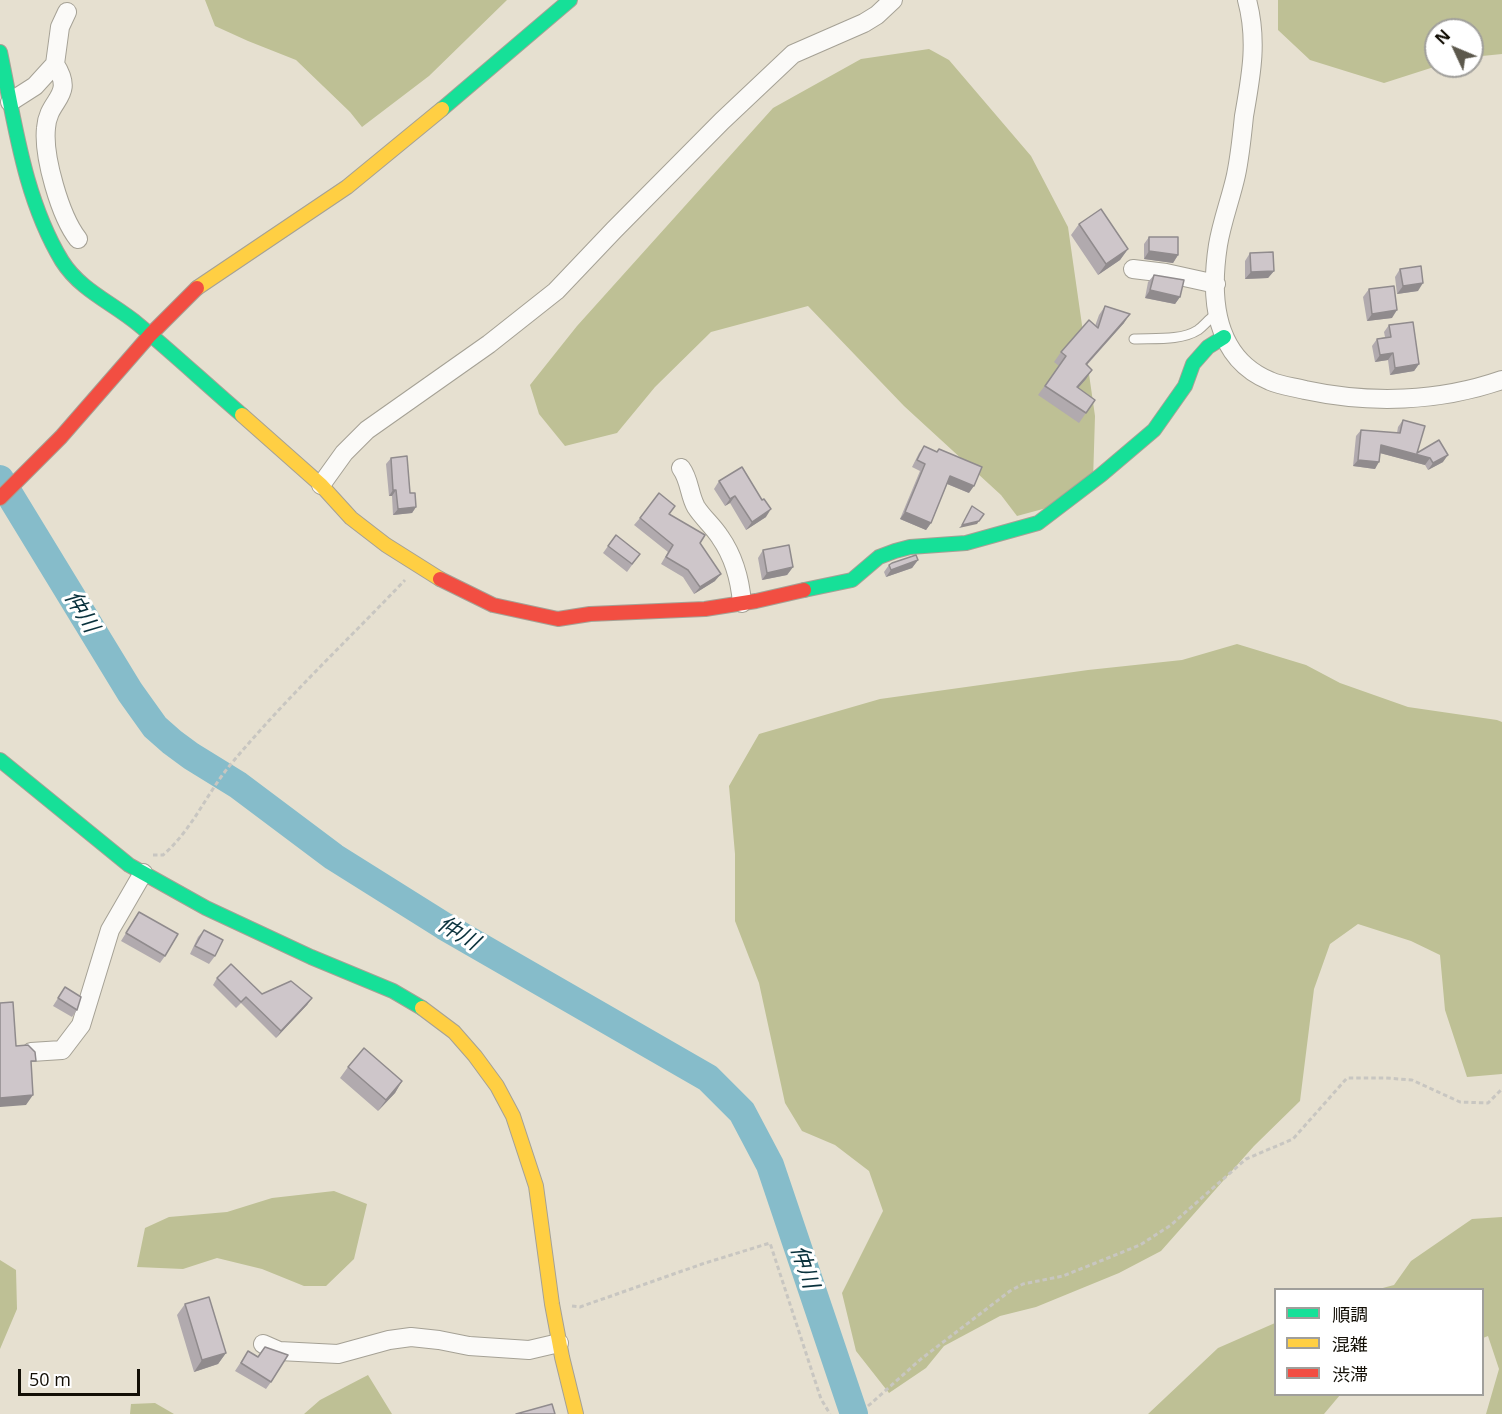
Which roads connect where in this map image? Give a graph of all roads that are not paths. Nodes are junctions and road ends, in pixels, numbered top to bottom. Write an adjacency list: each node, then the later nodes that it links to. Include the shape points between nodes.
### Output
1 (570, 0): 12 (street, via 347,187 198,287)
2 (893, 0): 17 (street, via 864,23 793,54 556,291 489,344 367,430)
3 (1247, 0): 10 (street, via 1254,49 1236,173 1218,245)
4 (67, 12): 6 (street, via 60,27)
5 (0, 52): 7 (street)
6 (55, 64): 7 (street, via 35,86); 8 (street, via 63,77 63,91 47,115 50,172)
7 (10, 102): 12 (street, via 28,183 63,262 87,290)
8 (78, 239)
9 (1133, 269): 10 (street)
10 (1216, 284): 11 (street)
11 (1217, 314): 13 (street); 14 (lane, via 1198,330 1182,335)
12 (150, 335): 17 (street); 18 (street, via 61,437)
13 (1224, 337): 15 (street, via 1245,365 1270,381 1323,394 1379,399 1431,397); 19 (street, via 1193,364 1185,386 1154,430 1038,523 966,543 895,551 879,557 852,580)
14 (1134, 339)
15 (1502, 381)
16 (681, 468): 19 (street, via 688,478 695,505 730,553 740,581)
17 (321, 485): 19 (street, via 351,518 415,563 493,604 558,619)
18 (0, 498)
19 (742, 603)
20 (0, 760): 21 (street, via 129,865)
21 (148, 875): 22 (street, via 110,930 81,1025 62,1050); 23 (street, via 206,908 393,991 454,1032 497,1086 523,1142 536,1186)
22 (31, 1052)
23 (560, 1343): 24 (street, via 529,1350 411,1337 338,1354 279,1351); 25 (street)
24 (263, 1344)
25 (576, 1414)

